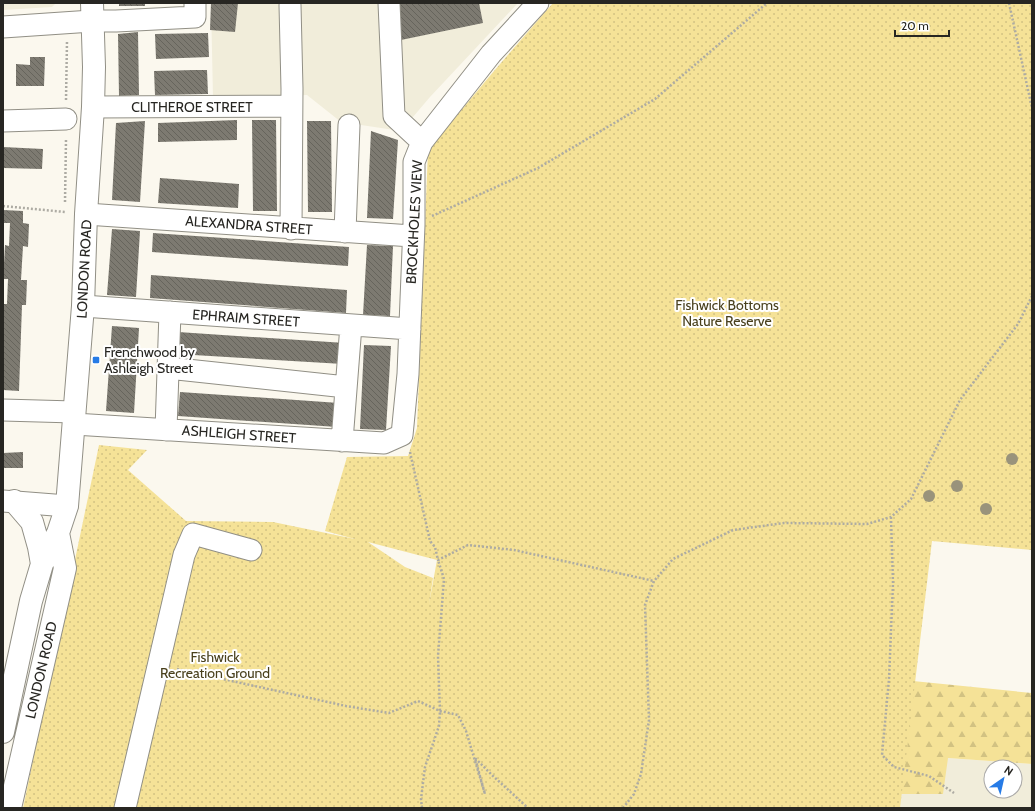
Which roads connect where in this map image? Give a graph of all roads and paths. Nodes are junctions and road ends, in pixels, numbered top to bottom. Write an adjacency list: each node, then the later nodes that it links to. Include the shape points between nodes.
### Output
1 (389, 3): 16 (street, via 394,116)
2 (538, 3): 16 (street, BROCKHOLES VIEW, via 492,54)
3 (767, 3): 20 (path, via 654,99 538,168)
4 (1009, 3): 12 (path)
5 (290, 5): 10 (street)
6 (195, 10): 7 (street, via 116,21)
7 (92, 12): 8 (street); 11 (highway, LONDON ROAD)
8 (67, 22): 9 (street); 13 (path)
9 (3, 27)
10 (291, 106): 11 (street, CLITHEROE STREET); 19 (street)
11 (93, 107): 18 (highway, LONDON ROAD)
12 (1032, 108)
13 (62, 120): 14 (street); 18 (path)
14 (3, 121)
15 (349, 125): 21 (street)
16 (422, 142): 20 (street, BROCKHOLES VIEW, via 414,162)
17 (3, 206): 18 (path)
18 (76, 213): 19 (street, ALEXANDRA STREET); 23 (highway, LONDON ROAD)
19 (291, 228): 21 (street, ALEXANDRA STREET)
20 (413, 230): 21 (street, ALEXANDRA STREET); 26 (street, BROCKHOLES VIEW)
21 (345, 232)
22 (1032, 296): 36 (path, via 1018,324 960,400 911,499)
23 (83, 306): 24 (street, EPHRAIM STREET); 30 (highway, LONDON ROAD)
24 (170, 312): 25 (street, EPHRAIM STREET); 27 (street)
25 (351, 325): 26 (street, EPHRAIM STREET); 28 (street)
26 (410, 329): 33 (street, BROCKHOLES VIEW)
27 (168, 368): 28 (street); 31 (street)
28 (346, 387): 32 (street)
29 (3, 410): 30 (street, ASHLEIGH STREET)
30 (74, 418): 31 (street, ASHLEIGH STREET); 35 (highway, LONDON ROAD)
31 (166, 430): 32 (street, ASHLEIGH STREET)
32 (342, 441): 33 (street, ASHLEIGH STREET)
33 (406, 442): 39 (path, via 430,541 435,547)
34 (9, 501): 35 (street); 40 (highway, via 32,522)
35 (68, 506): 37 (highway, LONDON ROAD)
36 (891, 517): 41 (path, via 867,524 784,523 733,530 673,559); 45 (path, via 889,679 882,755 894,767 929,776)
37 (58, 533): 40 (highway, LONDON ROAD); 46 (highway, LONDON ROAD, via 65,568)
38 (251, 550): 42 (street, via 193,534 184,555)
39 (438, 560): 41 (path, via 468,545 514,550); 43 (path, via 444,579 438,656)
40 (42, 564): 44 (highway, LONDON ROAD, via 31,601)
41 (654, 581): 50 (path, via 645,605 648,728 641,774 634,794)
42 (158, 665): 43 (path, via 389,714 418,701); 47 (street)
43 (440, 711): 48 (path, via 439,726 425,767); 49 (path, via 458,715 466,731 485,794 475,758)
44 (3, 732)
45 (954, 793)
46 (10, 808)
47 (125, 808)
48 (422, 808)
49 (528, 808)
50 (623, 808)

